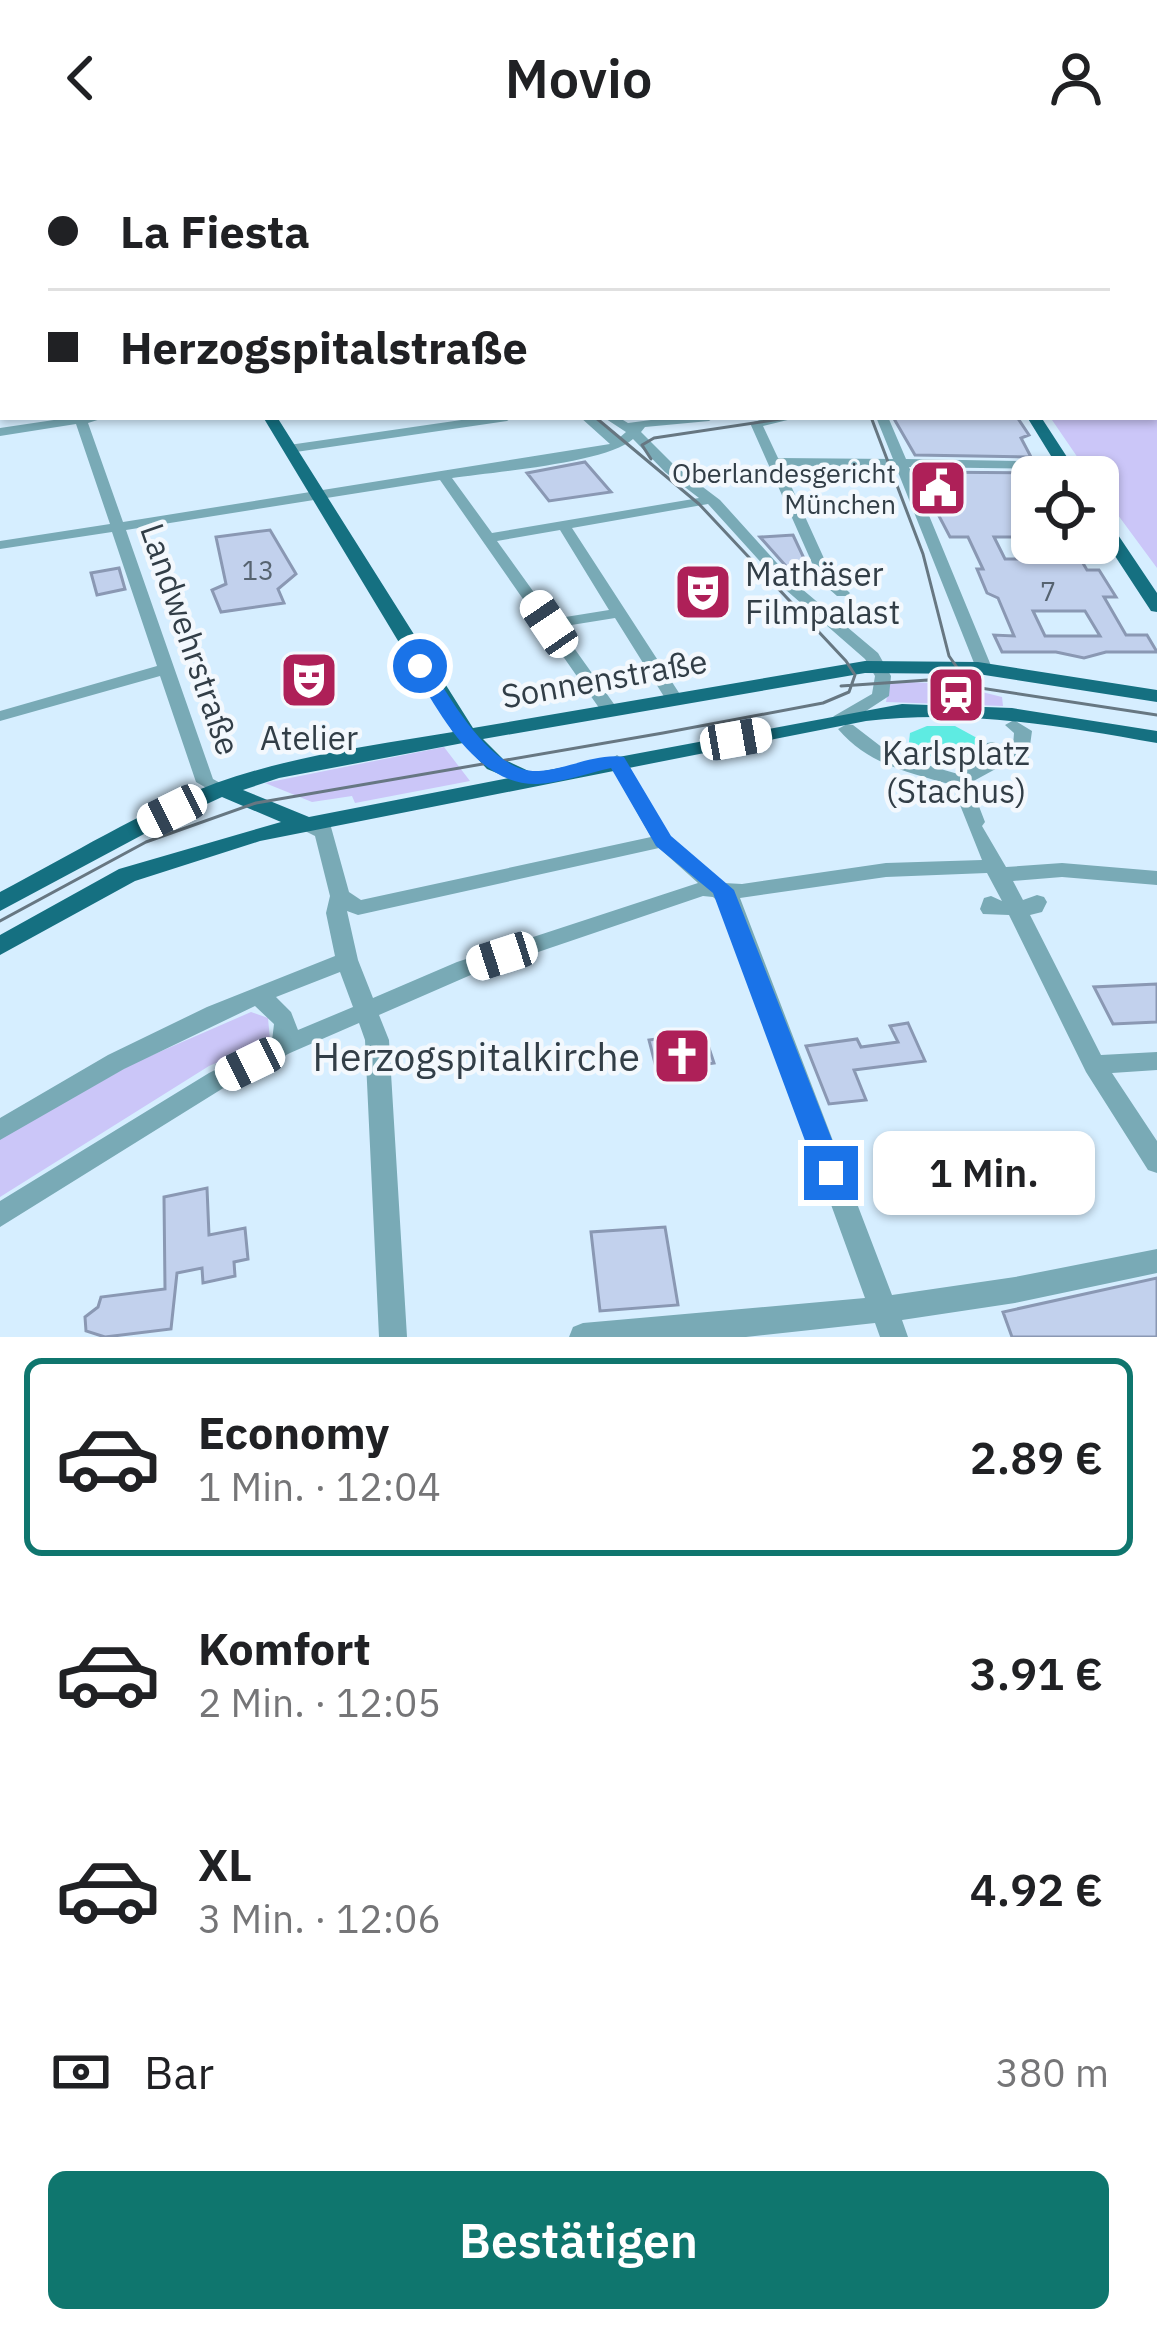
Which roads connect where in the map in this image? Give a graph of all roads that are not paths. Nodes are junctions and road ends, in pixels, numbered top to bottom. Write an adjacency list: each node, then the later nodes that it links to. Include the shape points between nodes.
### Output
1 (69, 420): 11 (street)
2 (82, 420): 21 (street, Landwehrstraße)
3 (272, 420): 12 (main road)
4 (487, 420): 12 (street)
5 (595, 420): 10 (street)
6 (691, 420): 10 (street)
7 (776, 420): 14 (street, via 757,423)
8 (883, 420): 15 (street)
9 (1036, 420): 13 (main road)
10 (626, 430): 17 (street, via 593,452); 19 (street)
11 (0, 432)
12 (289, 449): 18 (main road)
13 (1059, 456)
14 (773, 461): 15 (street); 25 (street, via 825,578)
15 (899, 463): 16 (street); 30 (street)
16 (1011, 468)
17 (444, 476): 18 (street); 22 (street)
18 (316, 495): 21 (street); 37 (main road)
19 (710, 500): 20 (street); 29 (street)
20 (564, 526): 22 (street); 27 (street)
21 (118, 527): 23 (street); 31 (street, Landwehrstraße)
22 (489, 538): 28 (street)
23 (0, 545)
24 (1119, 549): 26 (main road)
25 (842, 593)
26 (1157, 608)
27 (617, 613): 28 (street); 33 (street)
28 (549, 624): 34 (street)
29 (880, 667): 30 (main road); 33 (main road, Sonnenstraße); 36 (street, via 880,696)
30 (984, 668): 32 (main road)
31 (166, 669): 35 (street); 43 (street, Landwehrstraße, via 205,782)
32 (1157, 696)
33 (674, 699): 34 (main road, Sonnenstraße)
34 (610, 711): 37 (main road, Sonnenstraße)
35 (0, 716)
36 (843, 724): 38 (main road, via 907,709 958,709); 39 (main road); 42 (street, via 885,763 890,753)
37 (465, 736): 41 (main road, via 500,767); 43 (main road, Sonnenstraße, via 286,770)
38 (1157, 737)
39 (617, 761): 41 (main road); 45 (street)
40 (1030, 766): 42 (street, via 1006,745)
41 (538, 778): 44 (main road)
42 (960, 781): 47 (street)
43 (230, 792): 44 (main road, Landwehrstraße); 46 (main road, via 244,815); 51 (main road, Sonnenstraße, via 149,822)
44 (304, 823): 46 (main road); 50 (street, via 324,832)
45 (664, 841): 49 (street); 50 (street, via 358,908)
46 (208, 848): 52 (main road, via 127,875)
47 (994, 870): 48 (street); 49 (street, via 864,872); 58 (street)
48 (1157, 878)
49 (723, 890): 55 (street, via 702,889 465,968); 63 (street)
50 (340, 896): 53 (street)
51 (0, 903)
52 (0, 946)
53 (346, 960): 54 (street); 55 (street)
54 (260, 998): 56 (street, via 284,1017); 59 (street, via 116,1062)
55 (363, 1012): 56 (street); 64 (street, via 377,1040)
56 (282, 1047): 61 (street)
57 (1157, 1061): 58 (street)
58 (1094, 1065): 60 (street)
59 (0, 1130)
60 (1157, 1162)
61 (0, 1215)
62 (1157, 1261): 63 (street, via 941,1303)
63 (888, 1325): 65 (street)
64 (392, 1337)
65 (583, 1337)

